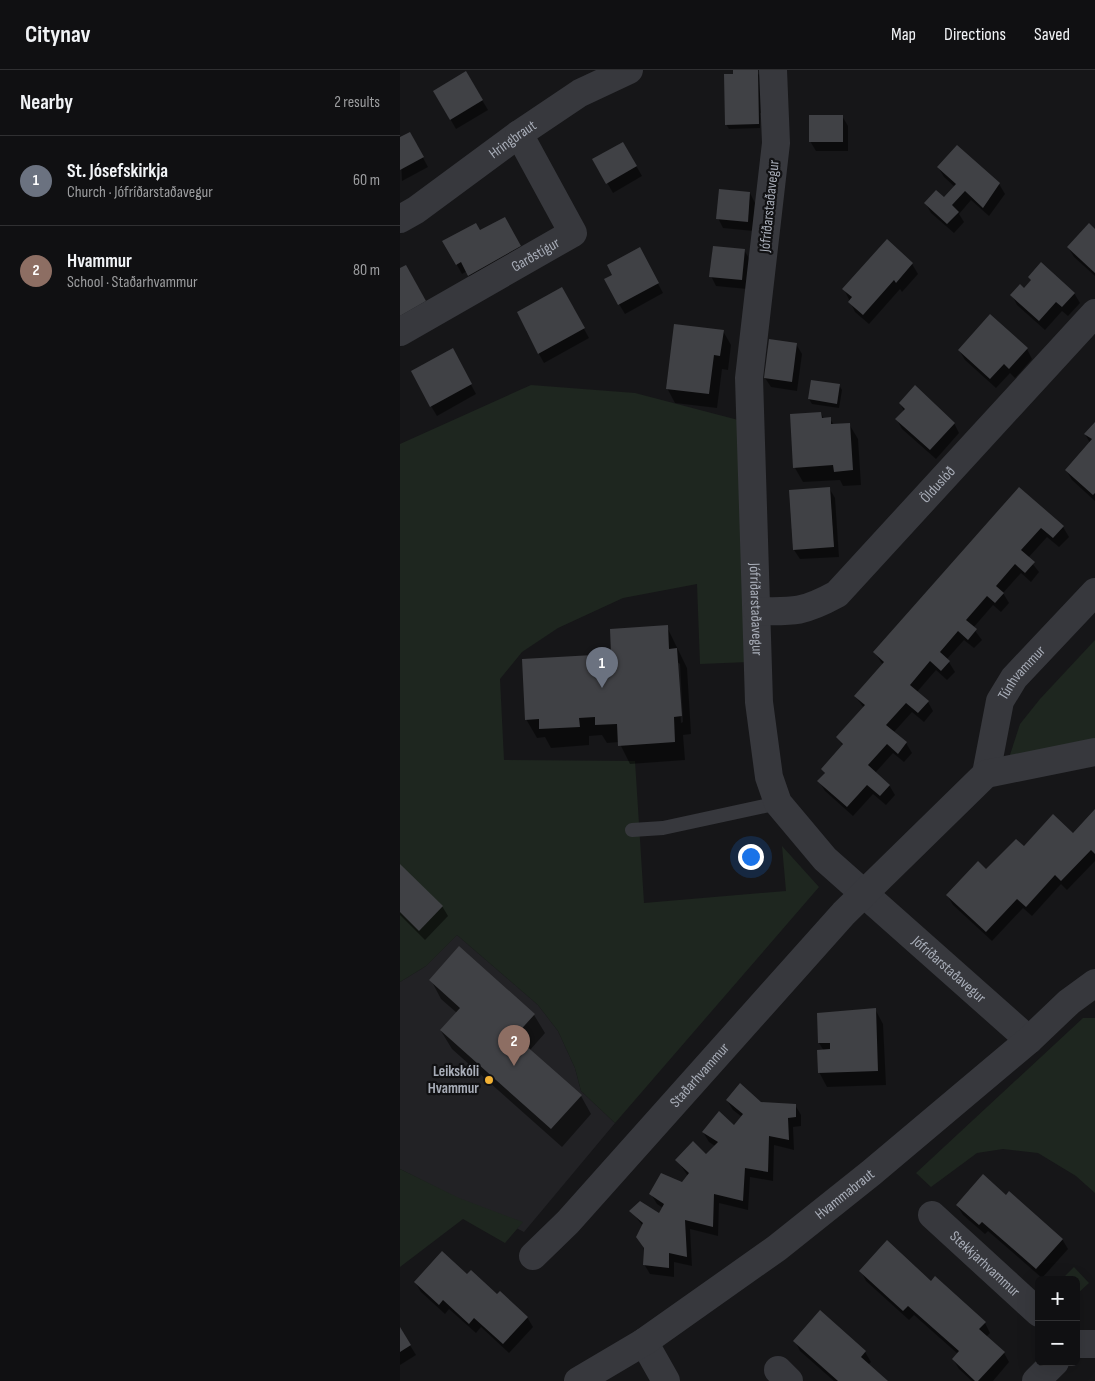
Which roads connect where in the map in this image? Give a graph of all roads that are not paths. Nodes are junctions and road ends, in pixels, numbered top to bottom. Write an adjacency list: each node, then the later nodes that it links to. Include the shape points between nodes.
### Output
1 (629, 70): 3 (street, Hringbraut, via 580,93)
2 (773, 70): 8 (street, Jófríðarstaðavegur, via 776,143 750,378)
3 (518, 134): 4 (street, Hringbraut); 6 (street, Garðstígur, via 573,233)
4 (400, 219)
5 (1095, 313): 8 (street, Ölduslóð, via 837,594 795,612)
6 (400, 332)
7 (1095, 592): 10 (street, Túnhvammur, via 1014,678 1000,701)
8 (758, 611): 11 (street, Jófríðarstaðavegur, via 759,702 769,777)
9 (1095, 752): 10 (street)
10 (986, 774): 13 (street)
11 (778, 803): 12 (lane, via 662,828); 13 (street, Jófríðarstaðavegur, via 825,859)
12 (632, 830)
13 (865, 892): 15 (street, Jófríðarstaðavegur); 17 (street, Staðarhvammur, via 568,1222)
14 (1095, 983): 15 (street, Hvammabraut, via 1068,1002)
15 (1029, 1040): 19 (street, Hvammabraut, via 834,1203)
16 (932, 1215): 18 (street, Stekkjarhvammur)
17 (533, 1256)
18 (1035, 1309)
19 (644, 1342): 23 (street, Hvammabraut); 24 (street)
20 (1080, 1344): 21 (street)
21 (1095, 1344)
22 (1051, 1366): 25 (street)
23 (578, 1381)
24 (666, 1381)
25 (1036, 1381)

